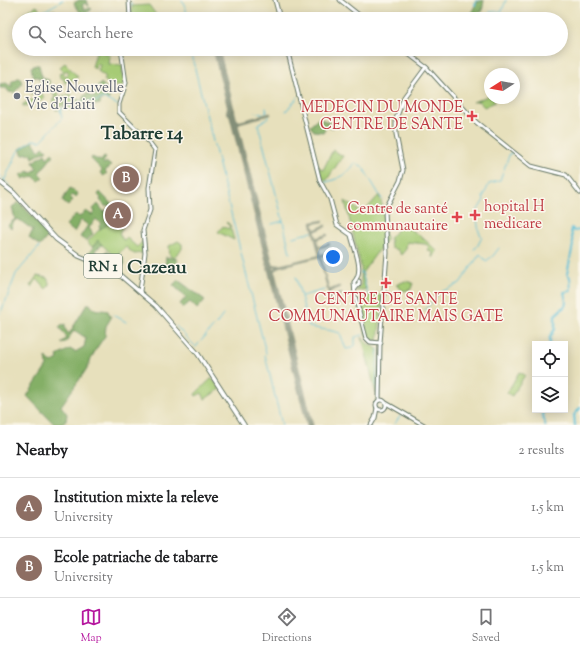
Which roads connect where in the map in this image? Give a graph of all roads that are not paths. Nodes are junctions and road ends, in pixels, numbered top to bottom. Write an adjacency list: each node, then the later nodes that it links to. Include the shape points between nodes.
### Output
1 (129, 0): 4 (main road)
2 (275, 0): 5 (main road)
3 (339, 0): 6 (main road)
4 (130, 12)
5 (278, 12)
6 (354, 12)
7 (122, 56): 13 (main road, via 126,83 118,110 149,142 155,152 149,188 150,210 143,230 145,253)
8 (289, 56): 14 (main road, via 320,181 330,199 337,226 351,235 359,265 359,284 355,287 366,338)
9 (411, 56): 10 (main road)
10 (427, 68): 12 (main road, via 476,122 531,166 566,175); 15 (main road, via 404,96 397,113 396,134 402,170 400,181 385,210 387,253)
11 (0, 182): 13 (main road, RN 1, via 14,193 56,239 79,256 115,272)
12 (580, 193)
13 (140, 291): 21 (main road, RN 1, via 194,348)
14 (372, 342): 15 (main road); 16 (main road)
15 (380, 343): 16 (main road); 17 (main road)
16 (380, 351): 17 (main road)
17 (381, 400): 18 (main road); 20 (main road, via 376,404)
18 (386, 403): 19 (main road); 24 (main road)
19 (385, 407): 20 (main road); 23 (main road, via 394,409)
20 (379, 409): 22 (main road)
21 (244, 425)
22 (372, 425)
23 (420, 425)
24 (424, 425)

